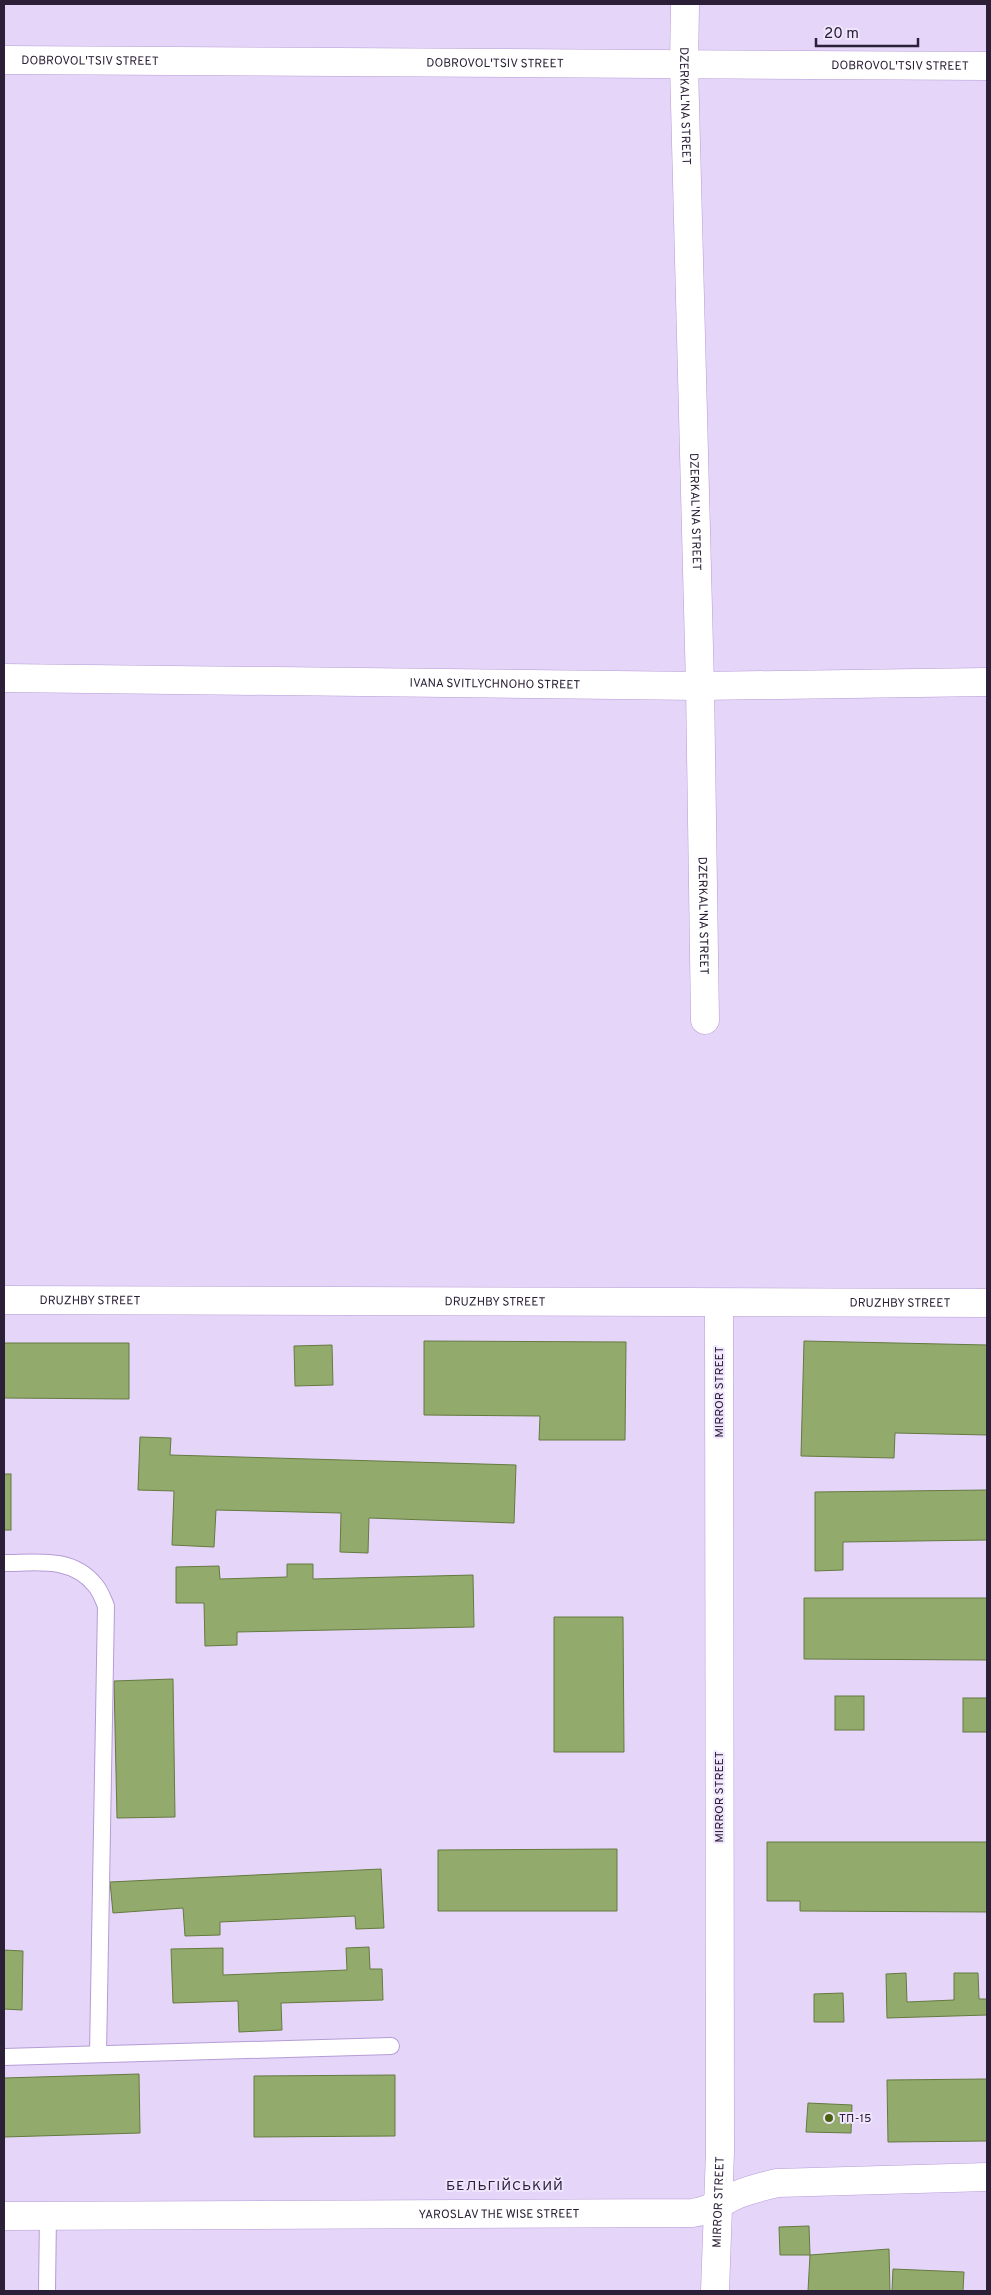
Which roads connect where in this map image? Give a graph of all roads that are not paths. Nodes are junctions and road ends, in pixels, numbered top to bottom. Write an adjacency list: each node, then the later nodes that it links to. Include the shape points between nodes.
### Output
1 (685, 4): 3 (street, DZERKAL'NA STREET)
2 (4, 60): 3 (street, DOBROVOL'TSIV STREET)
3 (684, 65): 4 (street, DOBROVOL'TSIV STREET); 7 (street, DZERKAL'NA STREET)
4 (987, 66)
5 (4, 678): 7 (street, IVANA SVITLYCHNOHO STREET)
6 (987, 682): 7 (street, IVANA SVITLYCHNOHO STREET)
7 (700, 686): 8 (street, DZERKAL'NA STREET)
8 (705, 1020)
9 (4, 1300): 10 (street, DRUZHBY STREET)
10 (719, 1303): 11 (street, DRUZHBY STREET); 17 (street, MIRROR STREET)
11 (987, 1303)
12 (4, 1563): 14 (lane, via 61,1563 79,1570 96,1585 106,1606)
13 (391, 2046): 14 (lane)
14 (98, 2054): 15 (lane)
15 (4, 2057)
16 (987, 2177): 17 (street, YAROSLAV THE WISE STREET, via 777,2183 753,2189)
17 (718, 2205): 18 (street, YAROSLAV THE WISE STREET, via 692,2213); 21 (street, MIRROR STREET)
18 (48, 2215): 19 (street, YAROSLAV THE WISE STREET); 20 (lane)
19 (4, 2216)
20 (47, 2291)
21 (715, 2291)

